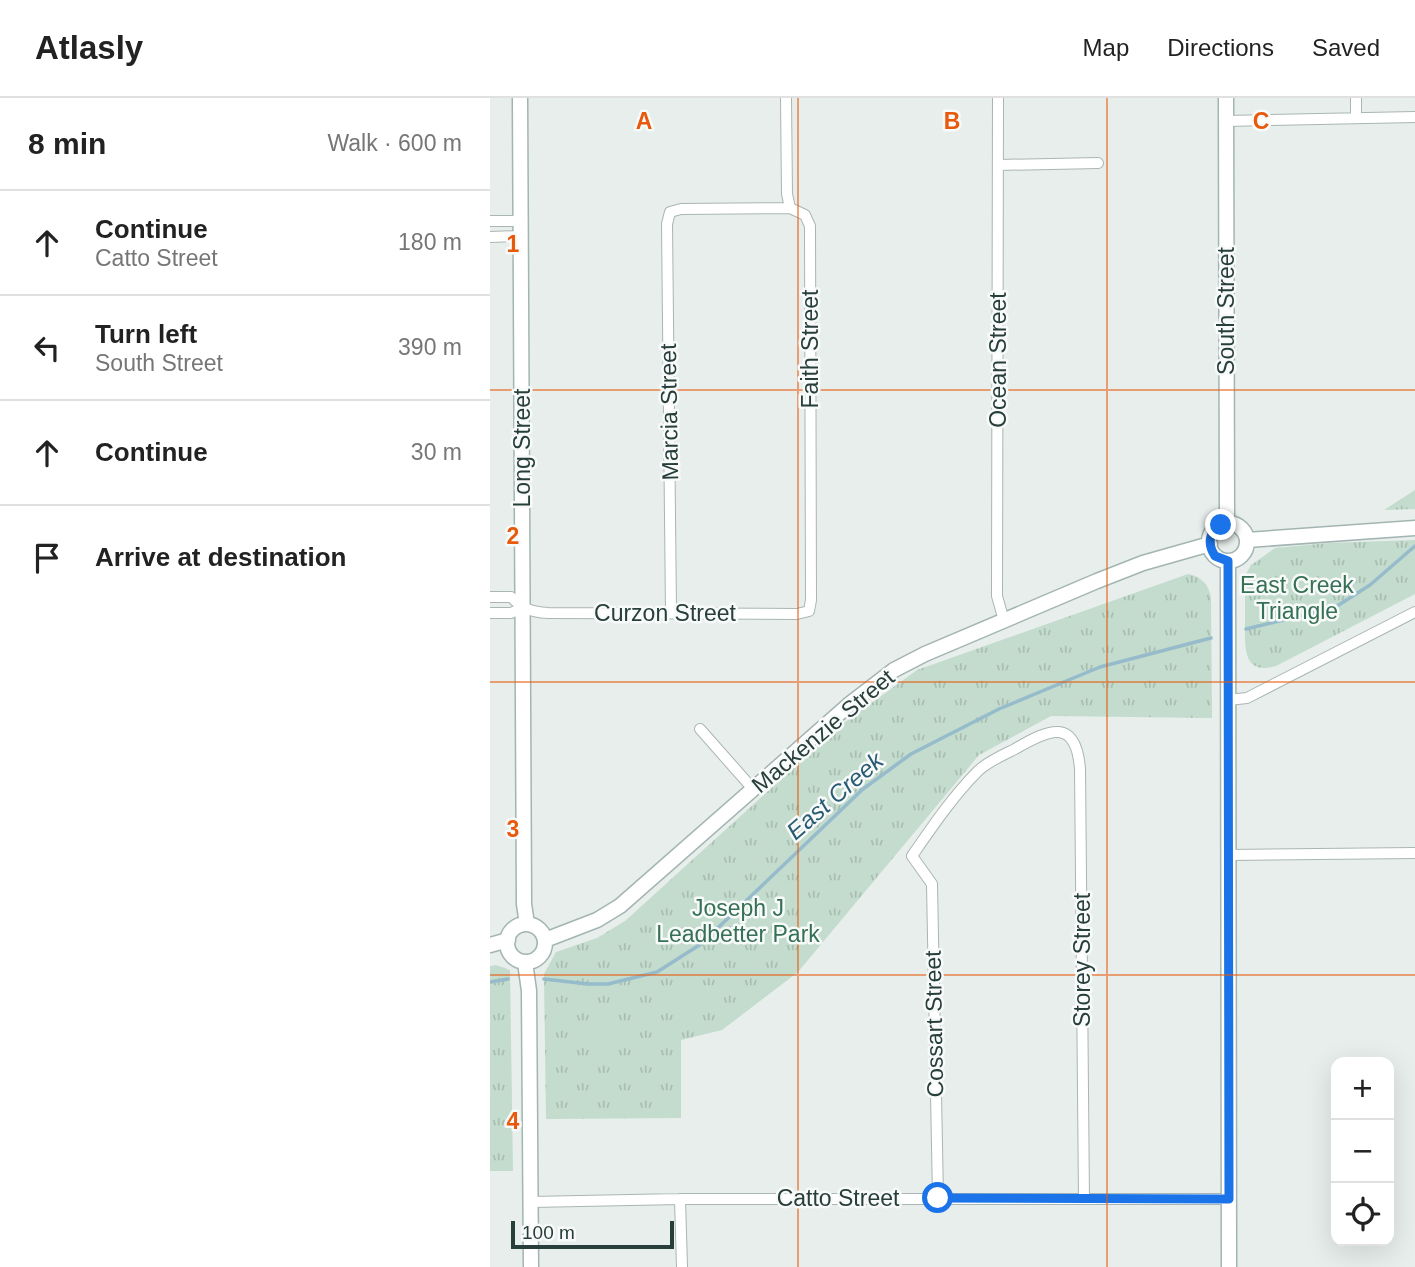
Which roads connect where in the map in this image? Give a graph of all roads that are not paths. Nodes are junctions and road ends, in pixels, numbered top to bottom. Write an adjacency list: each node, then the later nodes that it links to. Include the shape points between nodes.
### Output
1 (520, 98): 13 (street, Long Street)
2 (786, 98): 11 (street)
3 (998, 98): 10 (street, Ocean Street)
4 (1226, 98): 8 (street, South Street)
5 (1356, 98): 6 (street)
6 (1356, 117): 7 (street); 8 (street)
7 (1415, 117)
8 (1226, 121): 16 (street, South Street)
9 (1098, 163): 10 (street)
10 (998, 165): 27 (street, Ocean Street, via 997,596)
11 (790, 208): 23 (street, Faith Street, via 805,215 810,226); 26 (street, Marcia Street, via 670,212)
12 (490, 221): 13 (street)
13 (521, 221): 14 (street, Long Street)
14 (520, 236): 15 (street); 22 (street, Long Street)
15 (490, 237)
16 (1227, 523): 18 (street, via 1242,530); 19 (street, via 1216,528)
17 (1415, 528): 18 (street)
18 (1247, 540): 20 (street, via 1242,555)
19 (1210, 544): 20 (street, via 1215,556); 27 (street, Mackenzie Street, via 1143,563)
20 (1228, 561): 28 (street)
21 (490, 597): 22 (street, Curzon Street, via 511,597)
22 (522, 608): 25 (street, Curzon Street); 26 (street, Curzon Street, via 548,613); 34 (street, Long Street)
23 (809, 611): 26 (street, Curzon Street)
24 (1415, 612): 28 (street, via 1255,694)
25 (490, 613)
26 (671, 613)
27 (1004, 621): 30 (street, Mackenzie Street, via 894,670)
28 (1228, 700): 32 (street)
29 (701, 729): 30 (street)
30 (753, 789): 36 (street, Mackenzie Street, via 620,906)
31 (1415, 853): 32 (street)
32 (1228, 855): 42 (street)
33 (912, 856): 39 (street, Cossart Street, via 932,884); 41 (street, Storey Street, via 979,769 1047,732 1060,730 1073,738 1080,769)
34 (527, 924): 35 (street, via 512,930); 36 (street, via 539,929)
35 (508, 940): 37 (street); 38 (street, via 510,952)
36 (545, 940): 38 (street, via 540,956)
37 (490, 945)
38 (525, 962): 43 (street)
39 (938, 1198): 40 (street, Catto Street); 41 (street, Catto Street)
40 (680, 1199): 43 (street, Catto Street); 45 (street)
41 (1084, 1199): 42 (street, Catto Street)
42 (1229, 1199): 46 (street)
43 (531, 1202): 44 (street)
44 (531, 1267)
45 (682, 1267)
46 (1229, 1267)

